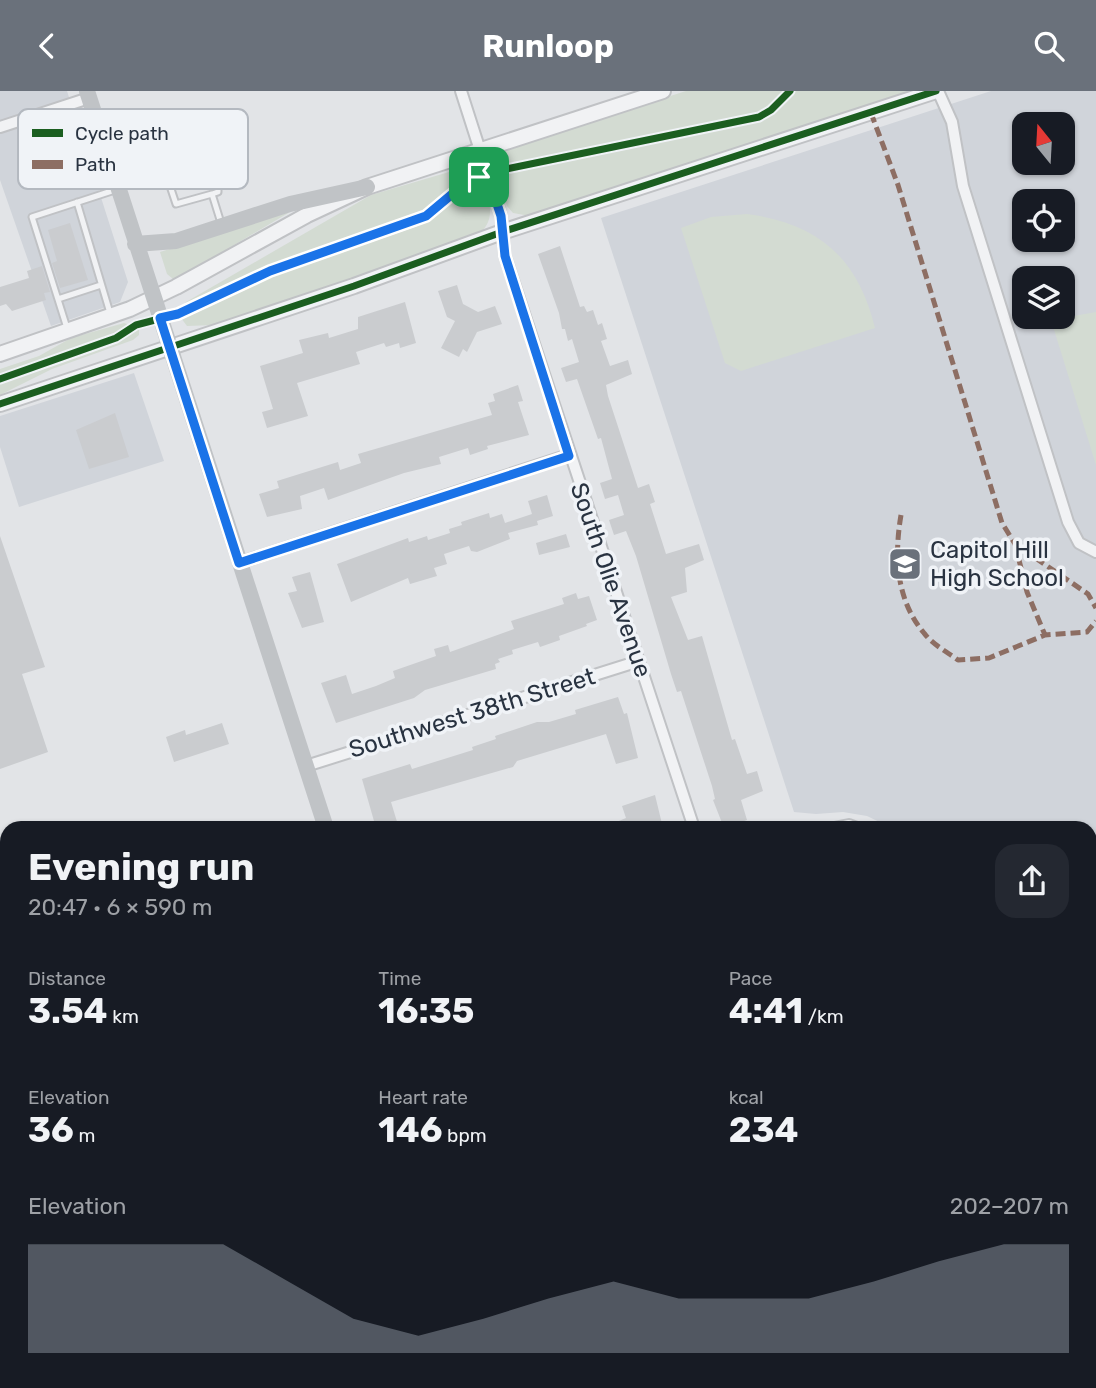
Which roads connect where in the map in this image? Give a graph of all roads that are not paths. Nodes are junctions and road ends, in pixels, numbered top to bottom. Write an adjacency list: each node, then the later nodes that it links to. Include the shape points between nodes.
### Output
1 (461, 91): 8 (street, South Olie Avenue)
2 (663, 91): 8 (street)
3 (937, 91): 16 (street); 27 (street, via 952,122 963,186 1068,522 1079,543)
4 (88, 94): 5 (street)
5 (48, 109)
6 (18, 120): 7 (street)
7 (0, 127)
8 (480, 150): 9 (street); 16 (street, South Olie Avenue)
9 (367, 187): 15 (main road, via 290,204); 19 (street)
10 (118, 189): 14 (lane); 17 (main road)
11 (171, 189): 13 (lane, via 176,204)
12 (218, 189): 13 (lane)
13 (212, 194): 15 (lane)
14 (76, 202): 18 (lane); 20 (lane, via 32,217)
15 (222, 226): 17 (main road, via 168,243)
16 (502, 232): 23 (street); 26 (street, South Olie Avenue, via 505,256)
17 (135, 244): 19 (main road)
18 (101, 285): 20 (lane); 21 (lane)
19 (153, 298): 21 (street); 23 (main road)
20 (58, 299): 22 (lane)
21 (111, 316): 22 (street)
22 (68, 331): 24 (street)
23 (169, 347): 25 (street); 28 (main road)
24 (0, 353)
25 (0, 404)
26 (569, 456): 28 (street); 29 (street, South Olie Avenue)
27 (1096, 552)
28 (239, 563): 30 (main road)
29 (639, 661): 30 (street, Southwest 38th Street); 32 (street, South Olie Avenue)
30 (306, 766): 31 (main road)
31 (324, 821)
32 (692, 821)

